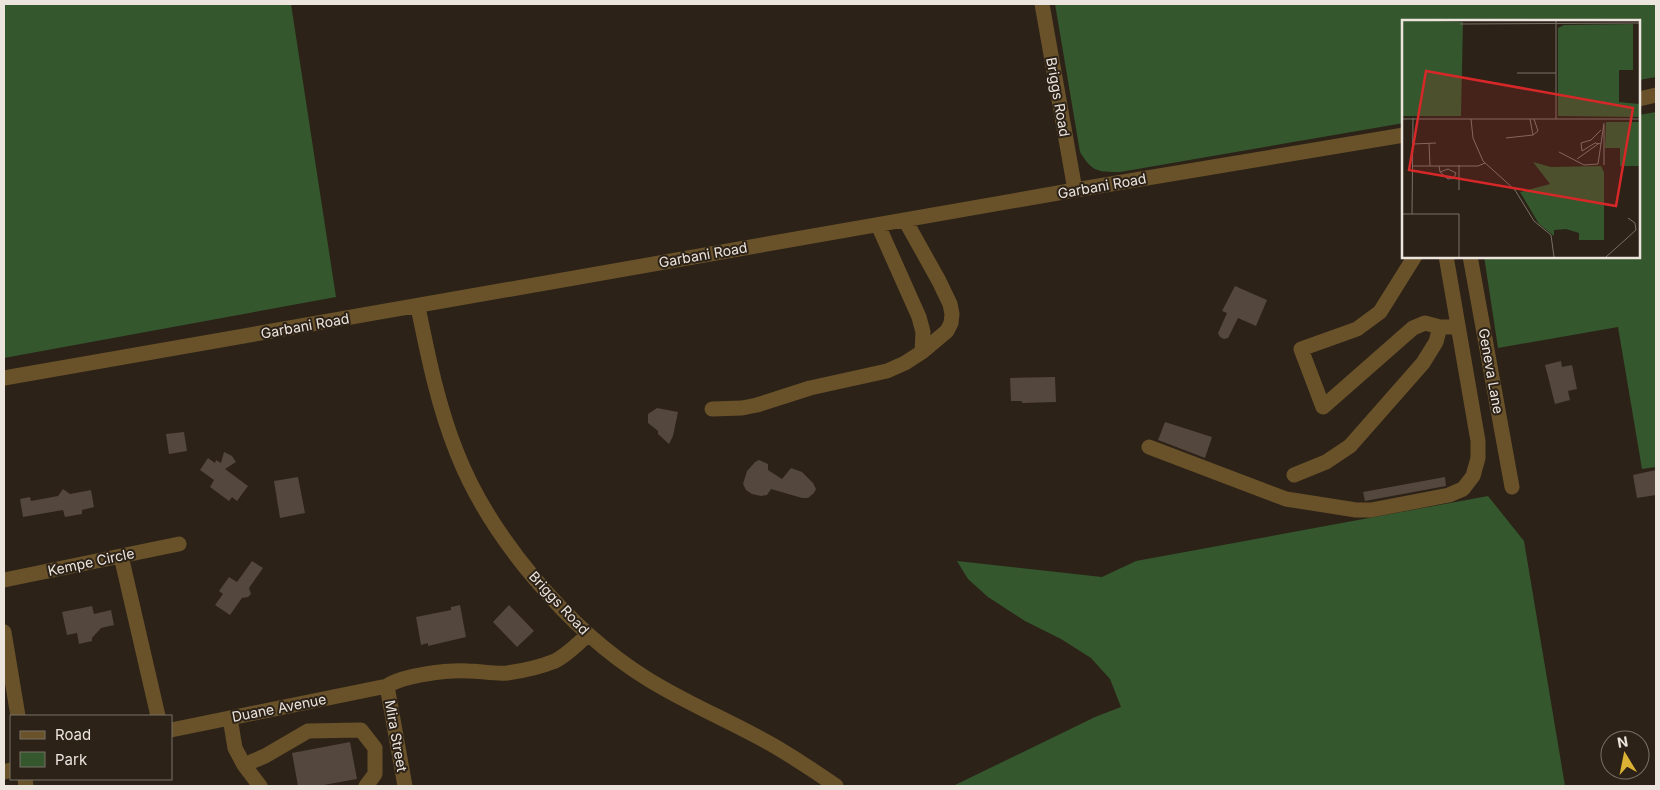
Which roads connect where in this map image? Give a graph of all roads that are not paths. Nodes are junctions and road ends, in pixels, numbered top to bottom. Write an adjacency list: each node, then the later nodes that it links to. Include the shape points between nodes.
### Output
1 (1042, 4): 5 (street, Briggs Road)
2 (1656, 95): 3 (street)
3 (1640, 99)
4 (1402, 135): 5 (street, Garbani Road)
5 (1075, 190): 6 (street, Garbani Road)
6 (905, 220): 7 (street, Garbani Road); 14 (street, via 939,281 952,314 947,331)
7 (878, 225): 11 (street, Garbani Road); 14 (street, via 919,317 923,332)
8 (1414, 258): 12 (street, via 1380,312 1358,330 1301,349 1323,407 1413,328 1425,323)
9 (1446, 258): 13 (street)
10 (1470, 258): 19 (street, Geneva Lane)
11 (418, 307): 15 (street, Garbani Road); 24 (street, Briggs Road, via 445,418 457,454 481,502 530,572 568,617)
12 (1440, 327): 13 (street); 18 (street, via 1436,342 1423,362 1350,446 1326,462)
13 (1458, 327): 17 (street, via 1475,420 1478,458 1473,476 1463,489 1449,495 1371,510 1286,499)
14 (922, 352): 16 (street, via 887,371 810,388 757,405)
15 (4, 378)
16 (712, 409)
17 (1149, 447)
18 (1294, 475)
19 (1512, 487)
20 (179, 544): 21 (street, Kempe Circle)
21 (121, 556): 22 (street, Kempe Circle); 27 (street)
22 (4, 580)
23 (4, 632): 26 (street)
24 (588, 635): 25 (street, Duane Avenue, via 556,660 532,668 508,673 468,671 419,675); 34 (street, Briggs Road, via 646,678 776,747)
25 (387, 686): 28 (street, Duane Avenue); 33 (street, Mira Street)
26 (18, 715)
27 (158, 715)
28 (230, 718): 29 (street, Duane Avenue); 30 (street, via 235,748)
29 (172, 730)
30 (244, 765): 31 (street); 32 (street, via 308,731 361,730 375,748 375,774)
31 (260, 786)
32 (366, 786)
33 (405, 786)
34 (836, 786)

